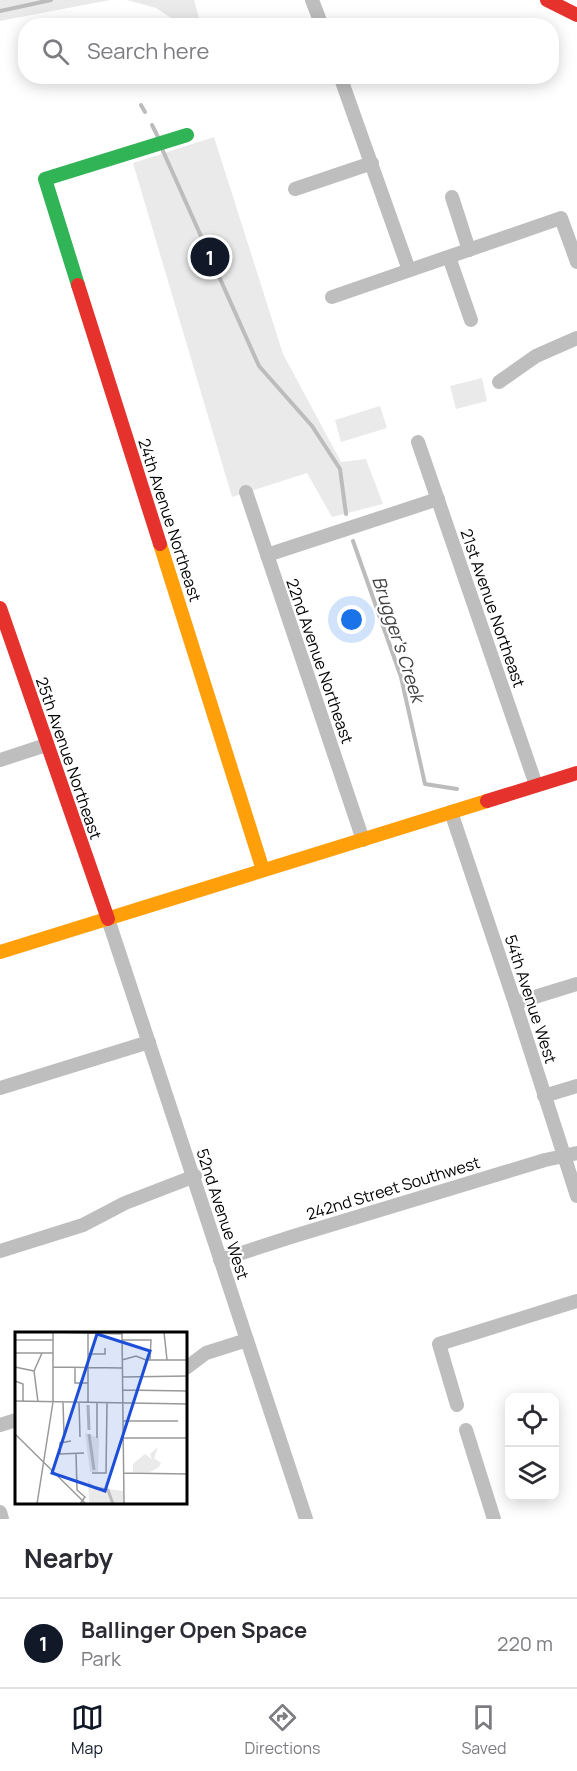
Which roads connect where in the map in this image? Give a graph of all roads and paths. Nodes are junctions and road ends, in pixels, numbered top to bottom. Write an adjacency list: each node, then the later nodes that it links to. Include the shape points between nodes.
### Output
1 (312, 0): 4 (street)
2 (547, 0): 3 (street)
3 (577, 15)
4 (319, 18)
5 (343, 84): 7 (street)
6 (187, 135): 29 (street, 24th Avenue Northeast, via 45,179)
7 (372, 163): 8 (street); 13 (street)
8 (294, 189)
9 (452, 197): 10 (street)
10 (469, 250): 11 (street); 12 (street, via 561,218)
11 (449, 257): 13 (street); 15 (street)
12 (577, 262)
13 (409, 270): 14 (street)
14 (332, 297)
15 (471, 320)
16 (577, 338): 17 (street, via 536,356)
17 (499, 382)
18 (418, 442): 20 (street, 21st Avenue Northeast)
19 (246, 492): 21 (street, 22nd Avenue Northeast)
20 (438, 499): 21 (street); 26 (street, 21st Avenue Northeast)
21 (267, 555): 28 (street, 22nd Avenue Northeast)
22 (0, 608): 23 (street, 25th Avenue Northeast)
23 (46, 745): 24 (street); 30 (street, 25th Avenue Northeast)
24 (0, 760)
25 (577, 773): 26 (street)
26 (536, 785): 27 (street)
27 (451, 813): 28 (street); 33 (street, 54th Avenue West)
28 (363, 840): 29 (street)
29 (263, 870): 30 (street)
30 (108, 919): 31 (street); 34 (street, 52nd Avenue West)
31 (0, 952)
32 (577, 984): 33 (street)
33 (515, 1003): 37 (street, 54th Avenue West)
34 (149, 1042): 36 (street); 39 (street, 52nd Avenue West)
35 (577, 1086): 37 (street)
36 (0, 1088)
37 (544, 1096): 38 (street, 54th Avenue West)
38 (571, 1155): 40 (street, 54th Avenue West); 42 (street, 242nd Street Southwest)
39 (195, 1176): 41 (street, via 125,1203 84,1225); 42 (street, 52nd Avenue West)
40 (577, 1196)
41 (0, 1251)
42 (220, 1260): 44 (street, 52nd Avenue West)
43 (577, 1300): 46 (street, via 439,1344)
44 (247, 1340): 45 (street, via 206,1353); 52 (street, 52nd Avenue West)
45 (188, 1366)
46 (457, 1404)
47 (15, 1420): 48 (street)
48 (0, 1425)
49 (465, 1430): 53 (street)
50 (0, 1512): 51 (street)
51 (2, 1519)
52 (306, 1519)
53 (494, 1519)

